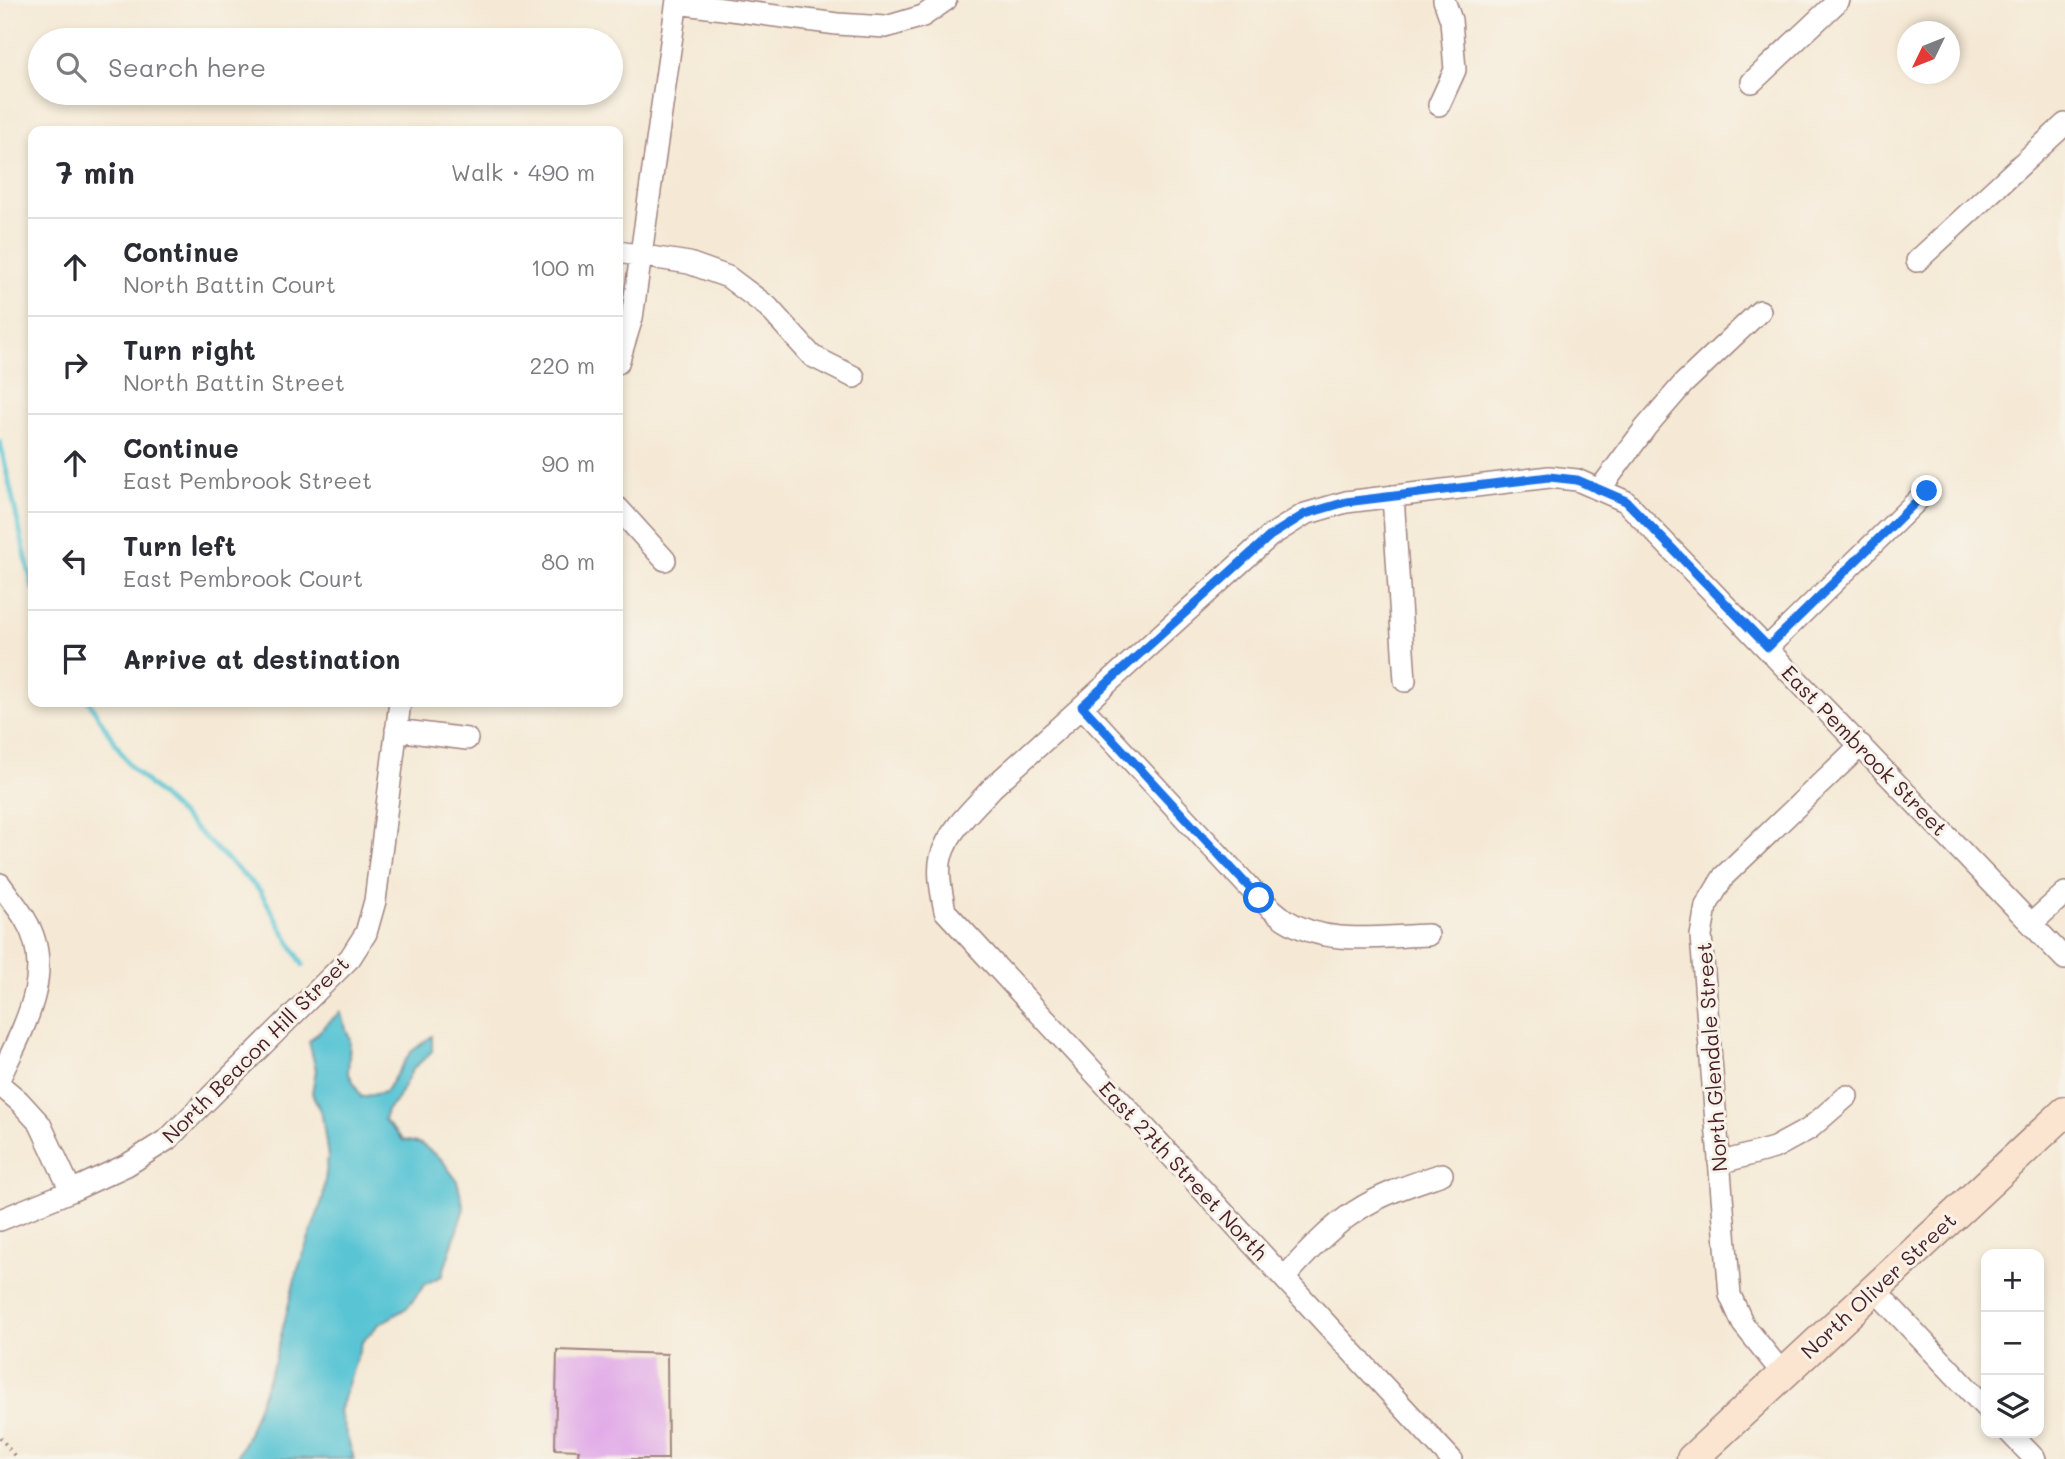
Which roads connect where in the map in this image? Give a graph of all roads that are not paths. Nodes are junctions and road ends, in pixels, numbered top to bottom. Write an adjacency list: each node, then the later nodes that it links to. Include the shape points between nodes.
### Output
1 (946, 0): 4 (street, via 923,16 886,27)
2 (1444, 0): 6 (street, via 1451,20 1455,70)
3 (1839, 0): 5 (street)
4 (677, 1): 9 (street)
5 (1752, 82)
6 (1439, 105)
7 (2065, 124): 10 (street)
8 (623, 253): 9 (street)
9 (641, 256): 12 (street); 13 (street, via 690,263 729,277 768,307 812,356)
10 (1917, 261)
11 (1760, 311): 14 (street, via 1684,383)
12 (623, 347)
13 (854, 377)
14 (1600, 489): 16 (street, East Pembrook Street, via 1549,477); 19 (street, East Pembrook Street, via 1626,501 1647,520)
15 (1927, 491): 19 (street)
16 (1394, 496): 20 (street); 21 (street, East Pembrook Street, via 1346,502 1305,514 1270,536)
17 (623, 514): 18 (street)
18 (665, 561)
19 (1768, 647): 25 (street, East Pembrook Street)
20 (1405, 681)
21 (1082, 706): 26 (street, East Pembrook Street, via 993,787 956,828 941,857); 30 (street, via 1259,898 1285,919 1318,934 1350,938)
22 (399, 707): 23 (street, North Beacon Hill Street)
23 (396, 730): 24 (street); 38 (street, North Beacon Hill Street, via 375,901 366,933 349,958 168,1139)
24 (467, 739)
25 (1861, 745): 29 (street, East Pembrook Street); 36 (street, North Glendale Street, via 1724,876 1706,906 1701,936)
26 (941, 870): 40 (street, East 27th Street North, via 945,911)
27 (0, 884): 32 (street, via 26,920 38,955 36,992)
28 (2065, 892): 29 (street)
29 (2031, 924): 31 (street, East Pembrook Street)
30 (1428, 935)
31 (2065, 959)
32 (0, 1077)
33 (0, 1085): 38 (street, via 40,1124)
34 (1847, 1097): 36 (street, via 1808,1129 1774,1148)
35 (2062, 1120): 41 (main road, North Oliver Street)
36 (1719, 1163): 42 (street, North Glendale Street, via 1730,1295 1743,1324)
37 (1443, 1174): 40 (street, via 1398,1189 1356,1211)
38 (72, 1191): 39 (street, North Beacon Hill Street)
39 (0, 1220)
40 (1284, 1278): 45 (street, East 27th Street North)
41 (1874, 1289): 42 (main road, North Oliver Street); 43 (street)
42 (1783, 1374): 46 (main road, North Oliver Street)
43 (1981, 1403)
44 (2015, 1438): 47 (street)
45 (1451, 1459)
46 (1693, 1459)
47 (2035, 1459)

